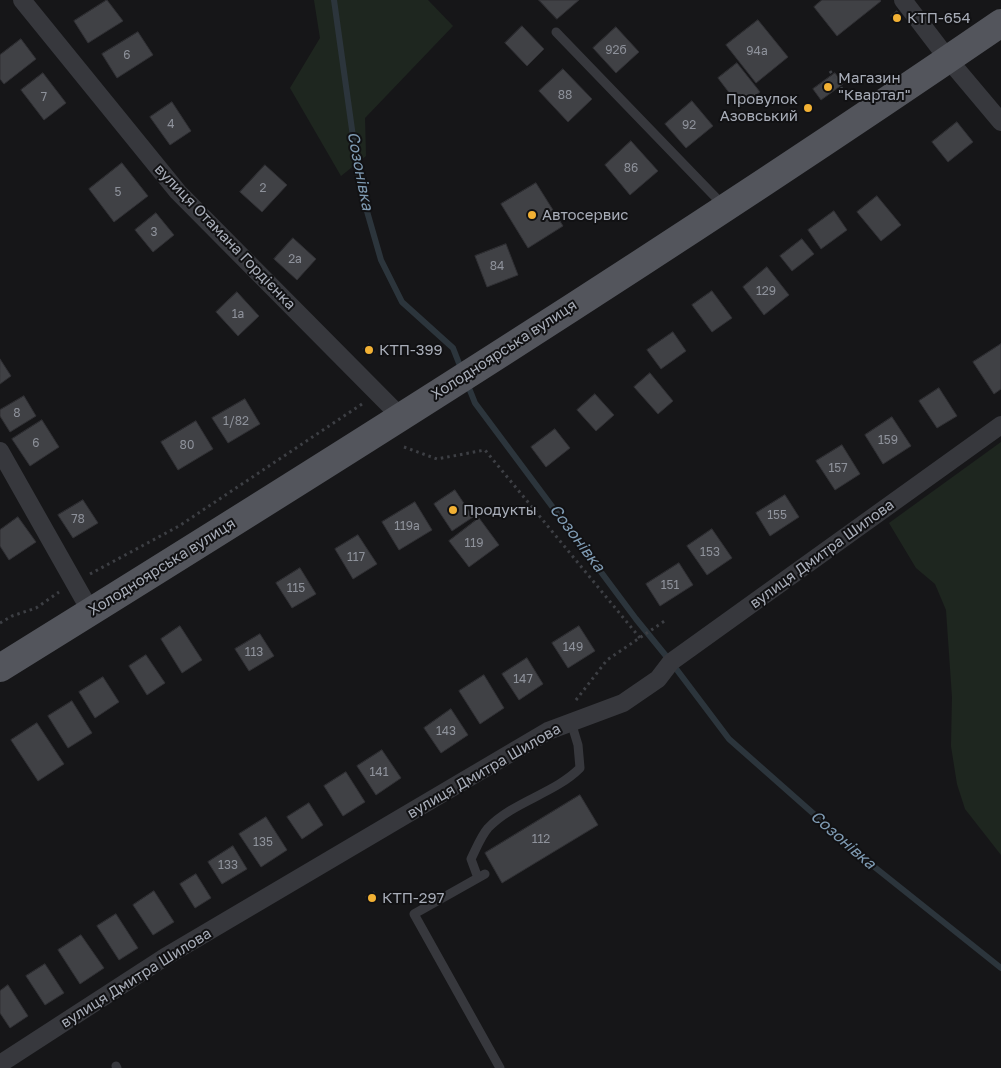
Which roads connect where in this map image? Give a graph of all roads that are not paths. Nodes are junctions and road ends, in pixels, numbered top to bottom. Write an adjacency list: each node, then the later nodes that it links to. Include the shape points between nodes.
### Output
1 (22, 0): 8 (street, вулиця Отамана Гордієнка, via 178,192)
2 (903, 0): 5 (street)
3 (1001, 23): 5 (main road, Холодноярська вулиця)
4 (556, 32): 7 (lane)
5 (948, 59): 6 (street); 7 (main road, Холодноярська вулиця)
6 (1001, 122)
7 (724, 207): 8 (main road, Холодноярська вулиця)
8 (401, 417): 11 (main road, Холодноярська вулиця)
9 (1001, 425): 13 (street, вулиця Дмитра Шилова, via 671,662 658,679 623,703)
10 (0, 451): 11 (street)
11 (91, 612): 12 (main road, Холодноярська вулиця)
12 (0, 668)
13 (571, 722): 14 (street, вулиця Дмитра Шилова, via 548,731 165,957); 15 (lane, via 580,768 567,781 504,814 486,830 470,859 481,876 414,914)
14 (0, 1064)
15 (500, 1068)

